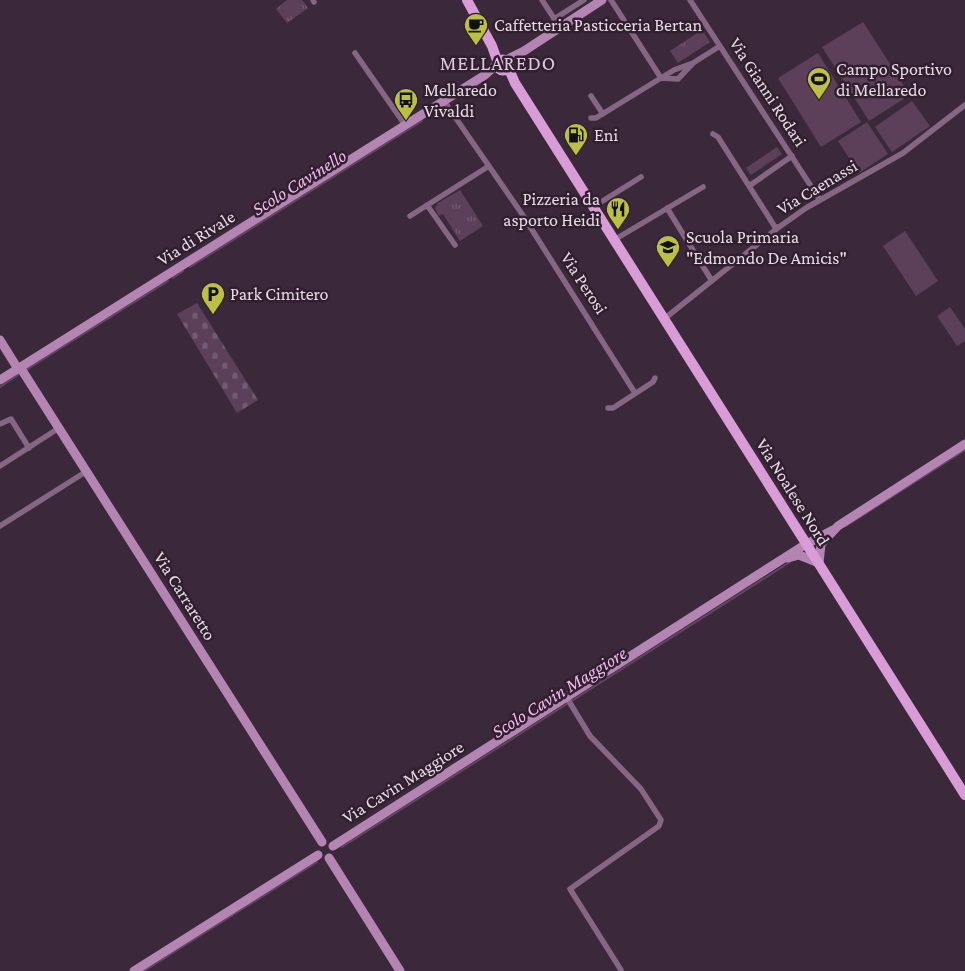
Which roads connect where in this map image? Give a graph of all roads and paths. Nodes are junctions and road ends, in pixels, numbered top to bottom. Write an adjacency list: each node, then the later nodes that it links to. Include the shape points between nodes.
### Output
1 (467, 0): 11 (main road, Via Noalese Nord)
2 (542, 0): 7 (street)
3 (584, 0): 7 (street)
4 (602, 0): 7 (street)
5 (612, 0): 12 (street)
6 (690, 0): 8 (street, Via Gianni Rodari)
7 (557, 23): 11 (street)
8 (720, 46): 10 (street); 20 (street, Via Gianni Rodari)
9 (355, 53): 18 (street)
10 (693, 63): 12 (street); 12 (street, via 678,78)
11 (503, 65): 14 (street, Via di Rivale); 27 (main road, Via Noalese Nord)
12 (661, 78): 16 (street)
13 (591, 96): 16 (street)
14 (444, 101): 18 (street, Via di Rivale); 21 (street, Via Perosi)
15 (965, 105): 25 (street, Via Caenassi, via 903,153)
16 (603, 114): 17 (street)
17 (591, 118)
18 (405, 125): 36 (street, Via di Rivale)
19 (713, 134): 23 (street)
20 (792, 156): 23 (street); 25 (street, Via Gianni Rodari)
21 (489, 166): 26 (street); 39 (street, Via Perosi)
22 (641, 177): 27 (street)
23 (749, 186): 30 (street)
24 (703, 187): 28 (street)
25 (820, 200): 30 (street, Via Caenassi)
26 (427, 205): 29 (street); 32 (street)
27 (593, 206): 31 (main road, Via Noalese Nord)
28 (667, 208): 31 (street); 33 (street)
29 (410, 216)
30 (778, 227): 33 (street, Via Caenassi)
31 (614, 240): 34 (main road, Via Noalese Nord)
32 (455, 244)
33 (712, 281): 34 (street, Via Caenassi)
34 (664, 318): 50 (main road, Via Noalese Nord)
35 (0, 340): 36 (street, Via Carraretto)
36 (19, 368): 38 (street, Via di Rivale); 42 (street, Via Carraretto)
37 (655, 378): 39 (street)
38 (0, 380)
39 (635, 393): 40 (street)
40 (608, 408)
41 (0, 424): 44 (street, via 11,419)
42 (59, 428): 44 (street); 46 (street, Via Carraretto)
43 (965, 444): 48 (street, Via Cavin Maggiore)
44 (29, 448): 45 (street)
45 (0, 466)
46 (86, 471): 47 (street); 56 (street, Via Carraretto)
47 (0, 526)
48 (833, 530): 49 (street, Via Cavin Maggiore); 50 (street, Via Cavin Maggiore)
49 (821, 544): 50 (street, Via Cavin Maggiore); 53 (street)
50 (807, 546): 51 (street, Via Cavin Maggiore); 52 (street, Via Cavin Maggiore); 53 (main road, Via Noalese Nord)
51 (799, 556): 52 (street, Via Cavin Maggiore); 53 (street)
52 (785, 559): 54 (street, Via Cavin Maggiore)
53 (819, 563): 55 (main road, Via Noalese Nord)
54 (569, 701): 57 (street, Via Cavin Maggiore); 60 (street, via 590,736 641,789 661,820 659,826 570,888)
55 (965, 795)
56 (322, 842): 57 (street, Via Cavin Maggiore); 58 (street, via 317,848)
57 (333, 846): 59 (street, Via Cavin Maggiore, via 334,852)
58 (318, 855): 59 (street); 61 (street)
59 (329, 858): 62 (street)
60 (621, 970)
61 (134, 971)
62 (400, 971)

